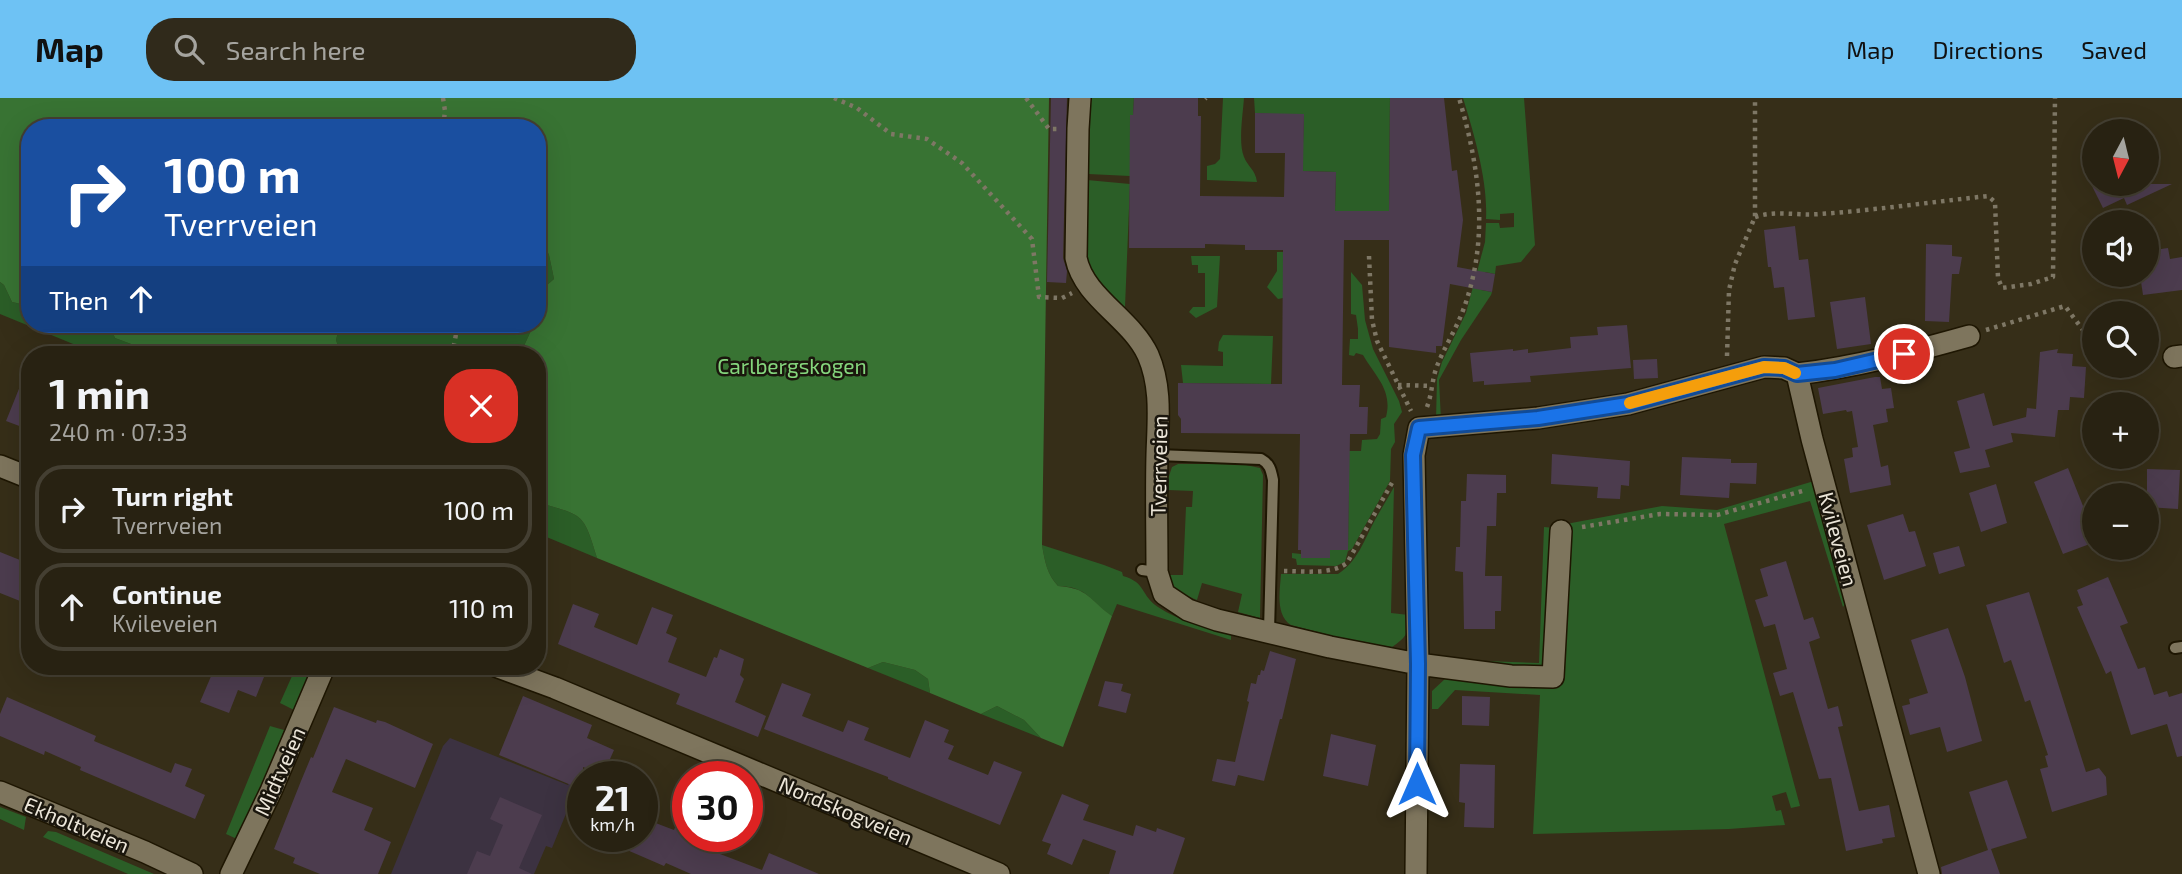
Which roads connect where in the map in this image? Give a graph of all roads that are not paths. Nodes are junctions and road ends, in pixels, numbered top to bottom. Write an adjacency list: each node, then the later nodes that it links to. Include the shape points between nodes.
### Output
1 (1080, 98): 4 (street, Tverrveien, via 1078,269 1125,323 1153,368 1158,390)
2 (1969, 336): 3 (street, via 1835,370)
3 (1797, 374): 9 (street, via 1764,367 1615,406 1419,428 1413,455); 17 (street, Kvileveien)
4 (1157, 455): 8 (street, Tverrveien, via 1149,571 1164,594 1188,610); 8 (lane, via 1261,459 1271,468)
5 (0, 466): 6 (street)
6 (21, 474)
7 (1561, 531): 9 (street, Tverrveien, via 1553,677)
8 (1269, 631): 9 (street, Tverrveien)
9 (1418, 664): 16 (street)
10 (321, 675): 14 (street, Midtveien)
11 (520, 675): 15 (street, Nordskogveien)
12 (0, 792): 13 (street, Ekholtveien)
13 (192, 874)
14 (231, 874)
15 (999, 874)
16 (1416, 874)
17 (1929, 874)

